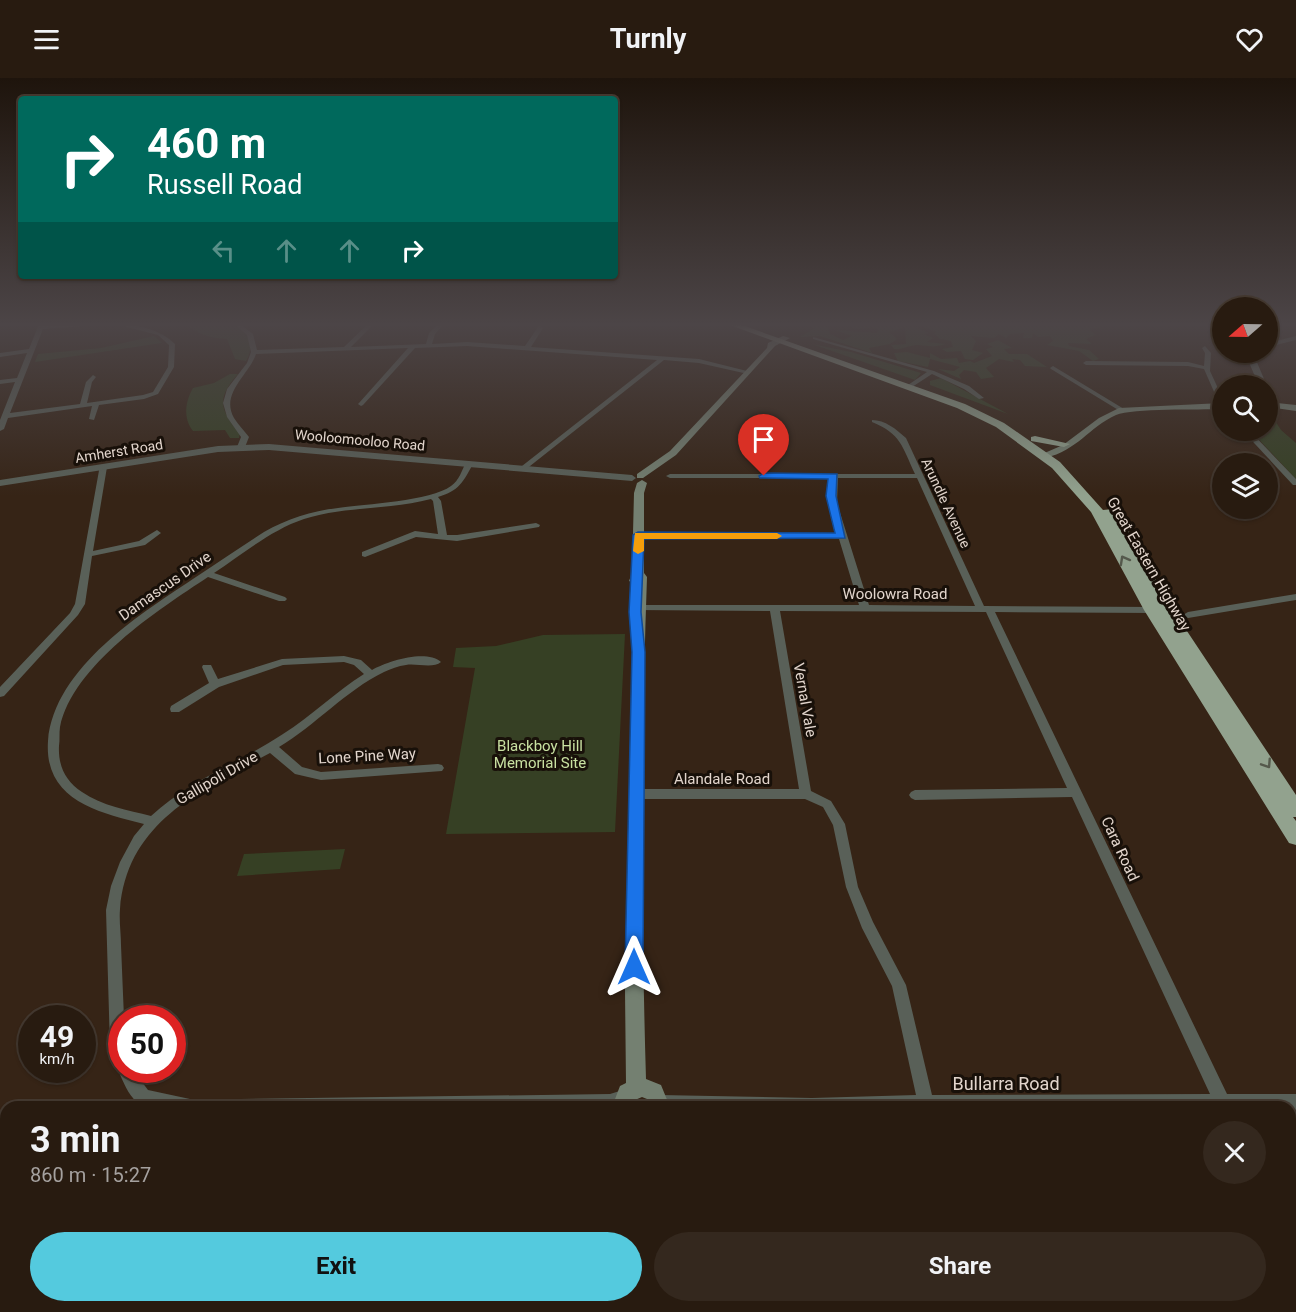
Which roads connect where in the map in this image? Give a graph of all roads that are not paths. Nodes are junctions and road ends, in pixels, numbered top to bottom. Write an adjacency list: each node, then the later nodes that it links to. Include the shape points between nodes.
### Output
1 (18, 382): 21 (street)
2 (89, 382): 16 (street)
3 (162, 382): 14 (street, via 153,395)
4 (236, 382): 26 (street, via 227,396 230,417 245,437)
5 (381, 382): 15 (street)
6 (633, 382): 30 (street)
7 (739, 382): 34 (main road, via 673,453)
8 (902, 382): 12 (highway, Great Eastern Highway)
9 (917, 382): 12 (street)
10 (956, 382): 13 (street)
11 (1075, 382): 20 (street)
12 (912, 385): 27 (highway, Great Eastern Highway, via 986,411)
13 (981, 398)
14 (96, 403): 16 (street); 22 (street)
15 (361, 404)
16 (83, 405): 21 (street)
17 (1212, 406): 20 (main road)
18 (1278, 407): 19 (main road)
19 (1296, 408)
20 (1122, 410): 27 (main road, via 1110,413)
21 (5, 416): 24 (street)
22 (92, 419)
23 (874, 421): 33 (street, Arundle Avenue, via 902,438)
24 (0, 429)
25 (1256, 441): 36 (street)
26 (241, 447): 28 (street, Wooloomooloo Road); 29 (street, Amherst Road)
27 (1051, 448): 48 (highway, Great Eastern Highway, via 1110,514)
28 (469, 464): 30 (street, Wooloomooloo Road); 37 (street, Damascus Drive, via 454,488)
29 (106, 467): 35 (street, Amherst Road); 43 (street)
30 (525, 468): 34 (street, Wooloomooloo Road)
31 (670, 476): 32 (street)
32 (834, 476): 33 (street); 42 (street, via 831,496)
33 (918, 476): 50 (street, Arundle Avenue)
34 (637, 480): 40 (main road)
35 (1, 483)
36 (1296, 483)
37 (433, 496): 41 (street); 45 (street, Damascus Drive, via 328,510 301,518 277,528)
38 (536, 525): 41 (street, via 457,538)
39 (158, 534): 43 (street, via 142,543)
40 (638, 535): 42 (street); 51 (main road)
41 (443, 536): 44 (street, via 407,536)
42 (842, 536): 49 (street)
43 (89, 554): 58 (street, via 83,590 73,615)
44 (365, 554)
45 (208, 574): 47 (street); 67 (street, Damascus Drive, via 114,641 81,679 56,725 52,743 54,762 75,793 102,809)
46 (1296, 597): 53 (street)
47 (282, 598)
48 (1157, 608): 50 (street, Woolowra Road); 66 (highway, Great Eastern Highway, one-way to 66); 68 (highway, Great Eastern Highway)
49 (865, 609): 50 (street, Woolowra Road); 52 (street, Woolowra Road)
50 (985, 609): 62 (street, Cara Road)
51 (638, 610): 52 (street, Woolowra Road); 63 (main road)
52 (775, 610): 64 (street, Vernal Vale)
53 (1188, 615)
54 (436, 662): 56 (street, Gallipoli Drive, via 396,663)
55 (207, 667): 57 (street)
56 (371, 675): 57 (street, via 357,662 344,659 297,660); 60 (street, Gallipoli Drive)
57 (215, 684): 59 (street)
58 (0, 693)
59 (175, 709)
60 (271, 747): 61 (street, Lone Pine Way, via 299,771 321,776); 67 (street, Gallipoli Drive, via 199,785)
61 (438, 768)
62 (1075, 792): 65 (street); 76 (street, Cara Road)
63 (638, 794): 64 (street, Alandale Road); 71 (main road, via 635,1029 645,1065)
64 (806, 794): 75 (street, via 827,804 838,824 852,887 898,986)
65 (915, 795)
66 (1296, 810)
67 (153, 821): 69 (street, Gallipoli Drive, via 116,888)
68 (1296, 837)
69 (117, 1005)
70 (131, 1083): 72 (street)
71 (642, 1098): 73 (street); 74 (street, Bullarra Road)
72 (139, 1101)
73 (618, 1101)
74 (668, 1101)
75 (926, 1101)
76 (1222, 1101)

